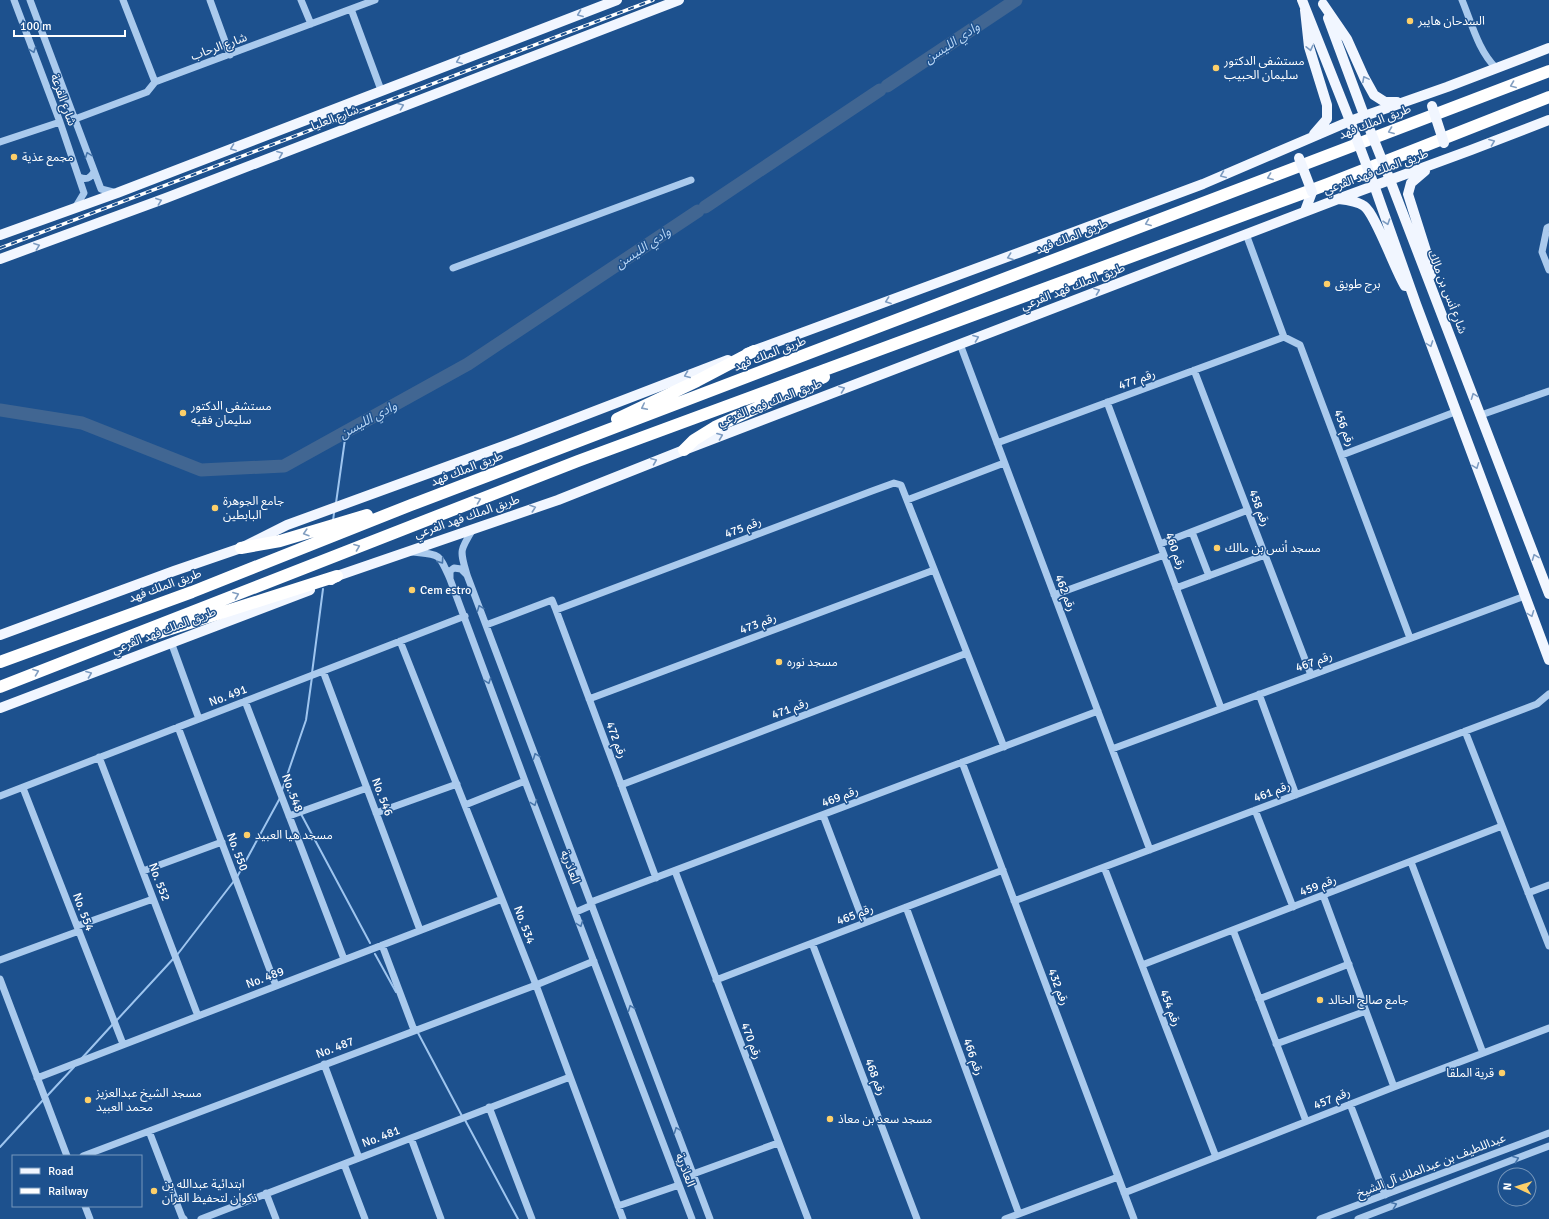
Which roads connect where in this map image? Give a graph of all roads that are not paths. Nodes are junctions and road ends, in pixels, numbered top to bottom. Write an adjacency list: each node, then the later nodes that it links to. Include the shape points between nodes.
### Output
1 (14, 0): 27 (street, شارع الفرعة, one-way to 27)
2 (30, 0): 24 (street, شارع الفرعة)
3 (123, 0): 18 (street)
4 (210, 0): 15 (street)
5 (301, 0): 13 (street)
6 (375, 0): 12 (street, شارع الرحاب)
7 (617, 0): 20 (main road, شارع العليا, one-way to 20)
8 (678, 0): 45 (main road, شارع العليا, one-way to 8, via 166,198)
9 (1462, 0): 16 (street, via 1482,51)
10 (1322, 2): 21 (main road, one-way to 10, via 1398,102 1385,102 1374,95 1347,39); 23 (main road, شارع أنس بن مالك)
11 (1303, 5): 26 (main road); 28 (main road, one-way to 28, via 1309,48 1327,105 1327,119)
12 (351, 10): 13 (street, شارع الرحاب); 20 (street)
13 (311, 24): 15 (street, شارع الرحاب)
14 (1549, 48): 16 (main road)
15 (230, 56): 18 (street, شارع الرحاب)
16 (1496, 68): 19 (main road)
17 (1549, 70): 60 (highway, طريق الملك فهد, one-way to 60)
18 (154, 82): 24 (street, شارع الرحاب, via 147,92)
19 (1447, 87): 21 (main road); 31 (main road, bridge, via 1436,95 1432,106 1444,143 1453,152)
20 (380, 90): 38 (main road, شارع العليا, one-way to 38)
21 (1420, 96): 23 (main road)
22 (1549, 97): 53 (highway, via 1328,184)
23 (1364, 115): 26 (main road); 36 (main road, شارع أنس بن مالك, bridge)
24 (75, 119): 33 (street, شارع الفرعة, one-way to 24)
25 (1549, 120): 31 (main road, طريق الملك فهد الفرعي, one-way to 25)
26 (1350, 121): 28 (main road); 37 (main road, bridge)
27 (60, 122): 29 (street); 34 (street, شارع الفرعة)
28 (1313, 136): 30 (main road)
29 (0, 142)
30 (1285, 150): 41 (main road, bridge, via 1299,158 1312,192); 52 (main road, one-way to 52, via 1203,184)
31 (1472, 150): 32 (main road, طريق الملك فهد الفرعي)
32 (1435, 164): 36 (main road, طريق الملك فهد الفرعي); 48 (main road, via 1411,183 1408,194 1427,254)
33 (94, 172): 34 (street, via 88,178); 38 (street, شارع الفرعة, via 101,189)
34 (79, 177): 40 (street, شارع الفرعة, via 84,193)
35 (691, 180): 46 (street)
36 (1390, 180): 37 (main road, طريق الملك فهد الفرعي); 48 (main road, شارع أنس بن مالك)
37 (1374, 185): 39 (main road, طريق الملك فهد الفرعي); 49 (main road, one-way to 49)
38 (117, 193): 40 (main road, شارع العليا)
39 (1338, 199): 41 (main road, طريق الملك فهد الفرعي); 49 (main road, via 1360,203 1371,212 1397,273)
40 (75, 208): 44 (main road, شارع العليا)
41 (1305, 211): 43 (main road, طريق الملك فهد الفرعي)
42 (1548, 228): 47 (street, via 1542,252)
43 (1246, 234): 50 (street); 51 (main road, طريق الملك فهد الفرعي, one-way to 43)
44 (0, 235)
45 (0, 259)
46 (454, 268)
47 (1549, 270)
48 (1435, 298): 58 (main road, شارع أنس بن مالك, one-way to 48)
49 (1416, 304): 57 (main road, one-way to 57)
50 (1284, 337): 54 (street, رقم 477); 62 (street, رقم 456, via 1300,345)
51 (960, 344): 59 (street, رقم 462); 61 (main road, طريق الملك فهد الفرعي, one-way to 51)
52 (754, 351): 60 (highway, one-way to 60); 70 (main road, one-way to 70, via 288,525)
53 (838, 364): 61 (highway, via 829,374 716,427 694,440); 90 (highway, one-way to 53, via 578,461)
54 (1194, 370): 56 (street, رقم 477); 66 (street, رقم 458)
55 (1549, 391): 58 (street)
56 (1107, 402): 59 (street, رقم 477); 69 (street, رقم 460)
57 (1455, 412): 62 (street); 82 (main road, one-way to 82)
58 (1481, 415): 80 (main road, شارع أنس بن مالك, one-way to 58)
59 (997, 443): 63 (street, رقم 462)
60 (569, 446): 65 (highway, طريق الملك فهد)
61 (684, 450): 67 (main road, طريق الملك فهد الفرعي, one-way to 61, via 558,500)
62 (1342, 455): 87 (street, رقم 456)
63 (1004, 463): 64 (street); 81 (street, رقم 462)
64 (907, 500): 74 (street); 83 (street, رقم 475, via 901,485 894,484)
65 (411, 505): 70 (highway, one-way to 70, via 377,512 280,541); 93 (highway, طريق الملك فهد, via 192,592)
66 (1248, 510): 68 (street); 72 (street, رقم 458)
67 (473, 529): 71 (main road, طريق الملك فهد الفرعي); 75 (street, العاذرية, via 462,546 461,554)
68 (1192, 532): 69 (street); 77 (street)
69 (1160, 544): 73 (street, رقم 460)
70 (240, 548): 86 (main road)
71 (405, 551): 76 (main road, طريق الملك فهد الفرعي); 78 (street, العاذرية, one-way to 78, via 435,554 441,559)
72 (1265, 554): 77 (street); 95 (street, رقم 458)
73 (1164, 555): 79 (street, رقم 460); 81 (street)
74 (934, 570): 91 (street); 99 (street, رقم 473)
75 (467, 575): 78 (street, via 461,569 454,568 450,571); 85 (street, العاذرية, one-way to 75)
76 (337, 576): 89 (main road, طريق الملك فهد الفرعي, via 318,587); 90 (highway, via 114,648)
77 (1209, 576): 79 (street)
78 (450, 579): 84 (street, العاذرية)
79 (1176, 588): 104 (street, رقم 460)
80 (1548, 590)
81 (1054, 595): 105 (street, رقم 462)
82 (1525, 596): 87 (street, رقم 467); 92 (main road, one-way to 92)
83 (556, 610): 85 (street, via 552,600); 99 (street, رقم 472)
84 (464, 616): 88 (street, No. 491); 113 (street, العاذرية, one-way to 113)
85 (486, 625): 140 (street, العاذرية, one-way to 85)
86 (0, 635)
87 (1410, 638): 95 (street, رقم 467)
88 (400, 641): 94 (street, No. 491); 114 (street, No. 534)
89 (171, 642): 103 (main road, طريق الملك فهد الفرعي, one-way to 89); 106 (street)
90 (94, 650): 96 (highway, one-way to 90)
91 (967, 653): 109 (street); 115 (street, رقم 471)
92 (1549, 660)
93 (0, 662)
94 (323, 671): 100 (street, No. 491); 117 (street, No. 546)
95 (1311, 675): 97 (street, رقم 467)
96 (0, 686)
97 (1259, 694): 104 (street, رقم 467); 118 (street)
98 (1549, 694): 101 (street)
99 (589, 699): 115 (street, رقم 472)
100 (245, 701): 106 (street, No. 491); 124 (street, No. 548)
101 (1537, 704): 102 (street); 108 (street, رقم 461)
102 (1549, 704)
103 (0, 708)
104 (1221, 708): 110 (street, رقم 467)
105 (1098, 711): 109 (street, رقم 469); 110 (street, رقم 462)
106 (199, 719): 107 (street, No. 491)
107 (178, 727): 111 (street, No. 491); 126 (street, No. 550)
108 (1465, 731): 118 (street, رقم 461); 125 (street)
109 (1004, 747): 112 (street, رقم 469)
110 (1112, 749): 127 (street, رقم 462)
111 (100, 757): 116 (street, No. 491); 131 (street, No. 552)
112 (962, 762): 123 (street, رقم 469); 130 (street, رقم 432)
113 (525, 781): 120 (street); 143 (street, العاذرية, one-way to 143)
114 (457, 784): 120 (street, No. 534); 122 (street)
115 (621, 785): 133 (street, رقم 472)
116 (23, 788): 119 (street, No. 491); 145 (street, No. 554)
117 (367, 788): 122 (street, No. 546); 124 (street)
118 (1296, 795): 121 (street, رقم 461)
119 (0, 796)
120 (465, 805): 138 (street, No. 534)
121 (1255, 810): 127 (street, رقم 461); 142 (street)
122 (376, 813): 146 (street, No. 546)
123 (823, 815): 132 (street, رقم 469); 144 (street)
124 (289, 816): 151 (street, No. 548)
125 (1502, 826): 128 (street, رقم 459); 135 (street)
126 (222, 842): 131 (street); 159 (street, No. 550)
127 (1150, 850): 129 (street, رقم 461)
128 (1410, 862): 136 (street, رقم 459); 167 (street)
129 (1104, 868): 139 (street, رقم 461); 155 (street, رقم 454)
130 (1003, 870): 139 (street, رقم 432); 141 (street, رقم 465)
131 (143, 871): 137 (street, No. 552)
132 (675, 871): 133 (street, رقم 469); 157 (street, رقم 470)
133 (656, 878): 140 (street, رقم 469)
134 (1549, 885): 135 (street)
135 (1528, 893): 150 (street)
136 (1323, 896): 142 (street, رقم 459); 154 (street)
137 (153, 899): 145 (street); 162 (street, No. 552)
138 (502, 899): 146 (street, No. 489); 158 (street, No. 534)
139 (1014, 901): 186 (street, رقم 432)
140 (591, 904): 143 (street, رقم 469); 185 (street, العاذرية, one-way to 140)
141 (906, 907): 144 (street, رقم 465); 193 (street, رقم 466)
142 (1293, 907): 147 (street, رقم 459)
143 (576, 912): 153 (street, العاذرية, one-way to 153)
144 (864, 923): 148 (street, رقم 465)
145 (78, 929): 152 (street); 165 (street, No. 554)
146 (420, 930): 149 (street, No. 489)
147 (1233, 930): 155 (street, رقم 459); 160 (street)
148 (812, 943): 157 (street, رقم 465); 205 (street, رقم 468)
149 (382, 945): 151 (street, No. 489); 164 (street)
150 (1549, 946)
151 (344, 959): 159 (street, No. 489)
152 (0, 960)
153 (594, 961): 158 (street, No. 487); 187 (street, العاذرية)
154 (1348, 964): 160 (street); 161 (street)
155 (1142, 965): 182 (street, رقم 454)
156 (0, 979): 170 (street)
157 (716, 980): 178 (street, رقم 470)
158 (536, 985): 164 (street, No. 487); 169 (street, No. 534)
159 (276, 986): 162 (street, No. 489)
160 (1259, 999): 166 (street)
161 (1366, 1011): 166 (street); 171 (street)
162 (198, 1016): 165 (street, No. 489)
163 (1549, 1028): 167 (street, رقم 457)
164 (414, 1030): 168 (street, No. 487)
165 (123, 1044): 170 (street, No. 489)
166 (1276, 1044): 174 (street)
167 (1483, 1053): 171 (street, رقم 457)
168 (324, 1064): 175 (street, No. 487); 183 (street)
169 (570, 1077): 173 (street, No. 481); 191 (street, No. 534)
170 (37, 1078): 180 (street)
171 (1394, 1087): 172 (street, رقم 457)
172 (1350, 1104): 174 (street, رقم 457); 190 (street)
173 (489, 1107): 177 (street, No. 481); 201 (street)
174 (1306, 1121): 182 (street, رقم 457)
175 (149, 1131): 181 (street, No. 487); 196 (street)
176 (1549, 1132): 190 (street, عبداللطيف بن عبدالملك آل الشيخ)
177 (411, 1138): 183 (street, No. 481); 200 (street)
178 (778, 1143): 185 (street); 204 (street, رقم 470)
179 (1549, 1146): 209 (street, عبداللطيف بن عبدالملك آل الشيخ, one-way to 179)
180 (66, 1155)
181 (86, 1155)
182 (1216, 1157): 189 (street, رقم 457)
183 (359, 1158): 184 (street, No. 481)
184 (344, 1164): 188 (street, No. 481); 199 (street)
185 (693, 1174): 203 (street, العاذرية)
186 (1118, 1177): 189 (street, رقم 432); 193 (street)
187 (679, 1184): 191 (street); 202 (street, العاذرية)
188 (266, 1193): 197 (street, No. 481); 198 (street)
189 (1124, 1193): 207 (street, رقم 432)
190 (1385, 1195): 208 (street, عبداللطيف بن عبدالملك آل الشيخ)
191 (618, 1206): 194 (street, No. 534)
192 (85, 1207): 195 (street)
193 (1019, 1214): 206 (street)
194 (621, 1218)
195 (90, 1219)
196 (184, 1219)
197 (201, 1219)
198 (276, 1219)
199 (365, 1219)
200 (441, 1219)
201 (532, 1219)
202 (692, 1219)
203 (710, 1219)
204 (808, 1219)
205 (917, 1219)
206 (1004, 1219)
207 (1134, 1219)
208 (1320, 1219)
209 (1358, 1219)

